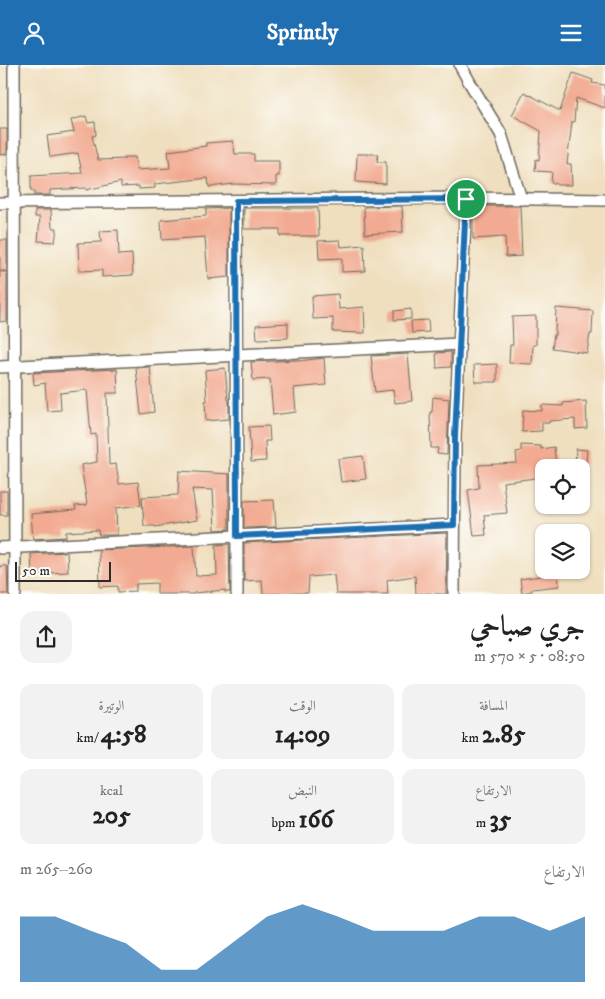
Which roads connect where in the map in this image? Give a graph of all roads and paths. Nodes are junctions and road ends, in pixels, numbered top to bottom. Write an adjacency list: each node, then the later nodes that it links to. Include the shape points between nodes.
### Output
1 (14, 65): 8 (street)
2 (460, 65): 4 (street, via 501,134)
3 (466, 199): 4 (street); 6 (street); 9 (street)
4 (521, 199): 5 (street)
5 (605, 200)
6 (236, 201): 8 (street); 10 (street)
7 (0, 203): 8 (street)
8 (14, 203): 11 (street)
9 (459, 344): 10 (street); 13 (street)
10 (236, 355): 11 (street); 14 (street)
11 (15, 366): 12 (street); 15 (street)
12 (0, 367)
13 (454, 525): 14 (street); 19 (street)
14 (237, 536): 15 (street); 18 (street)
15 (15, 547): 16 (street); 17 (street)
16 (0, 548)
17 (15, 594)
18 (237, 594)
19 (454, 594)

